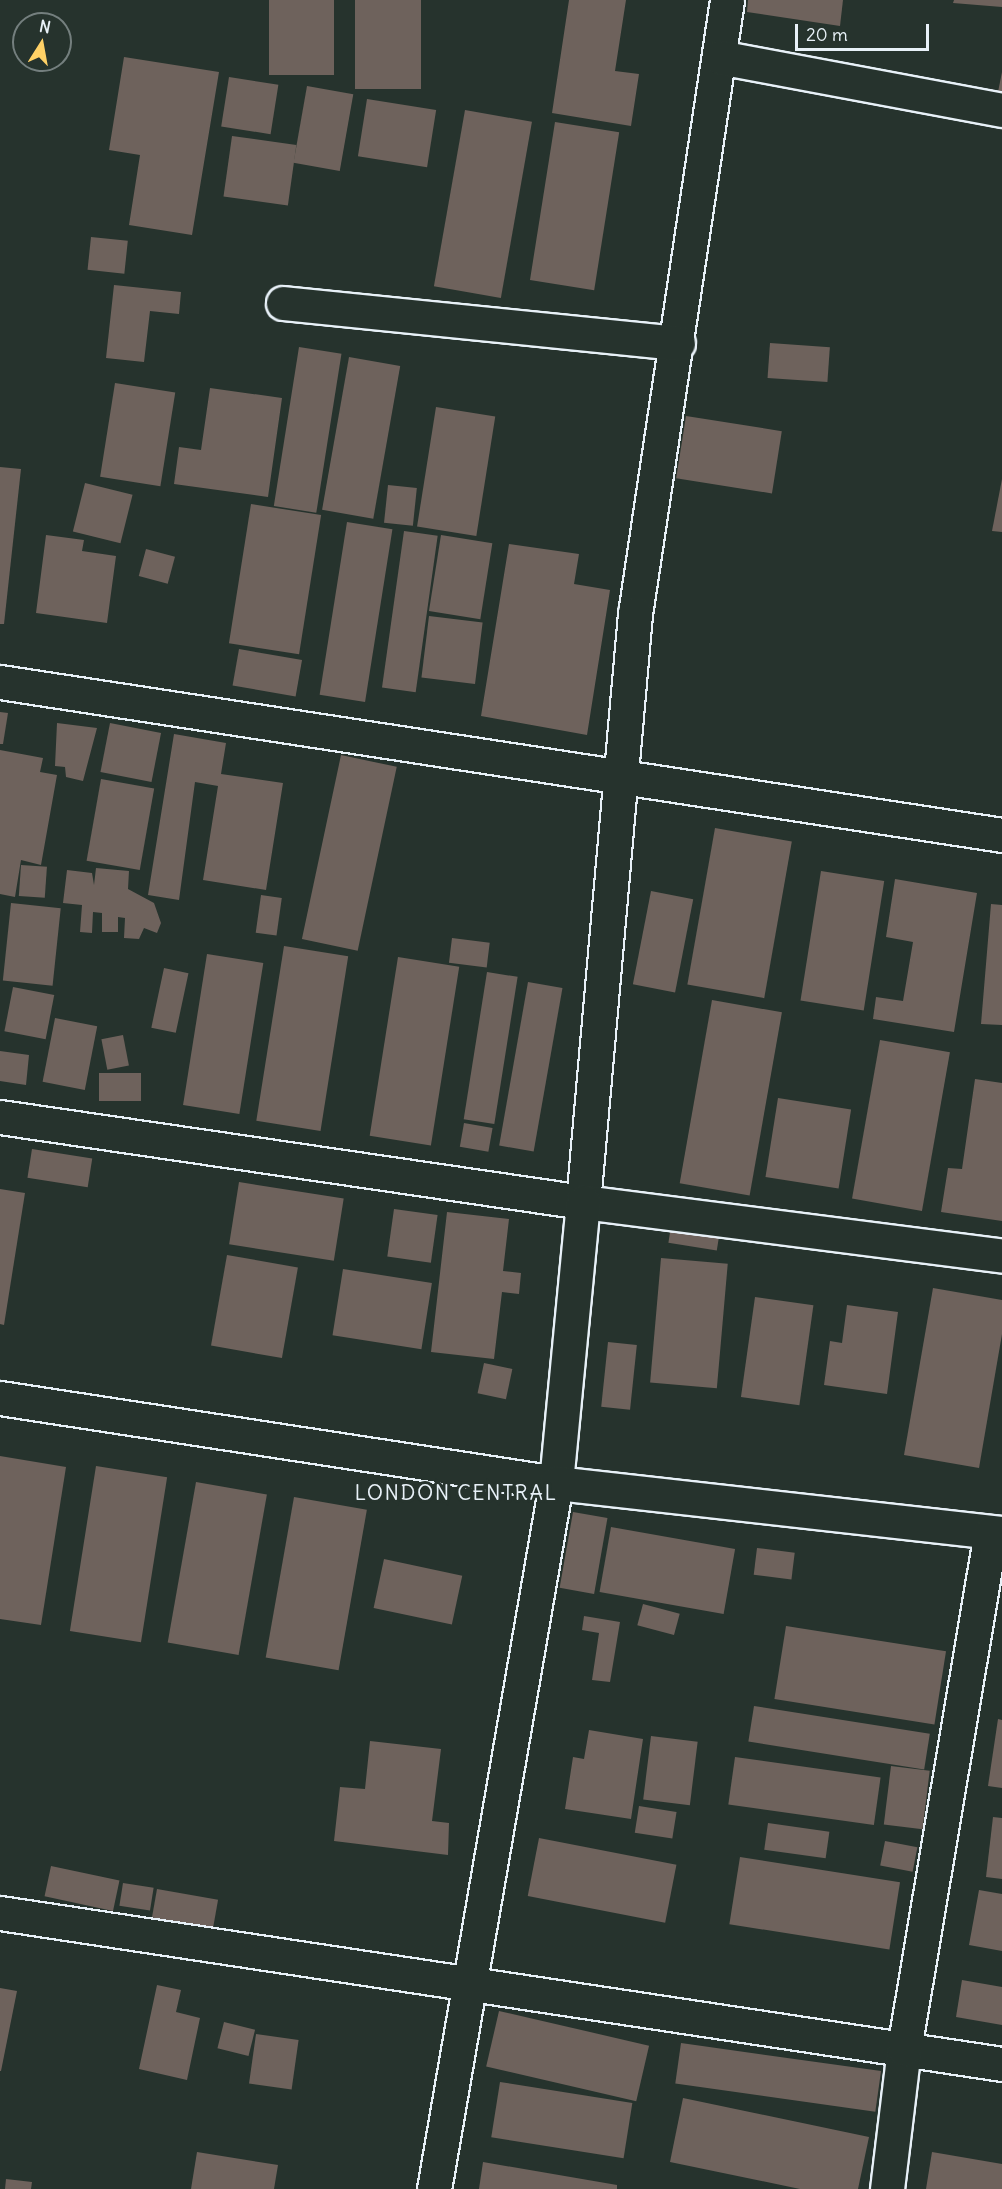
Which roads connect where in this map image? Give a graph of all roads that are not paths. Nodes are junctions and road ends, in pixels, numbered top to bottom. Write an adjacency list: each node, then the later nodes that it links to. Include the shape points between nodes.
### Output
1 (727, 0): 2 (street)
2 (719, 57): 3 (street); 5 (street)
3 (1002, 110)
4 (283, 303): 5 (street)
5 (678, 343): 7 (street, via 635,614)
6 (0, 682): 7 (street)
7 (621, 778): 8 (street); 10 (street)
8 (1002, 835)
9 (0, 1117): 10 (street)
10 (583, 1202): 11 (street); 13 (street)
11 (1002, 1256)
12 (0, 1398): 13 (street)
13 (556, 1483): 14 (street); 16 (street)
14 (996, 1533): 17 (street)
15 (0, 1913): 16 (street)
16 (467, 1983): 17 (street); 19 (street)
17 (904, 2049): 18 (street); 20 (street)
18 (1002, 2064)
19 (434, 2189)
20 (886, 2189)

